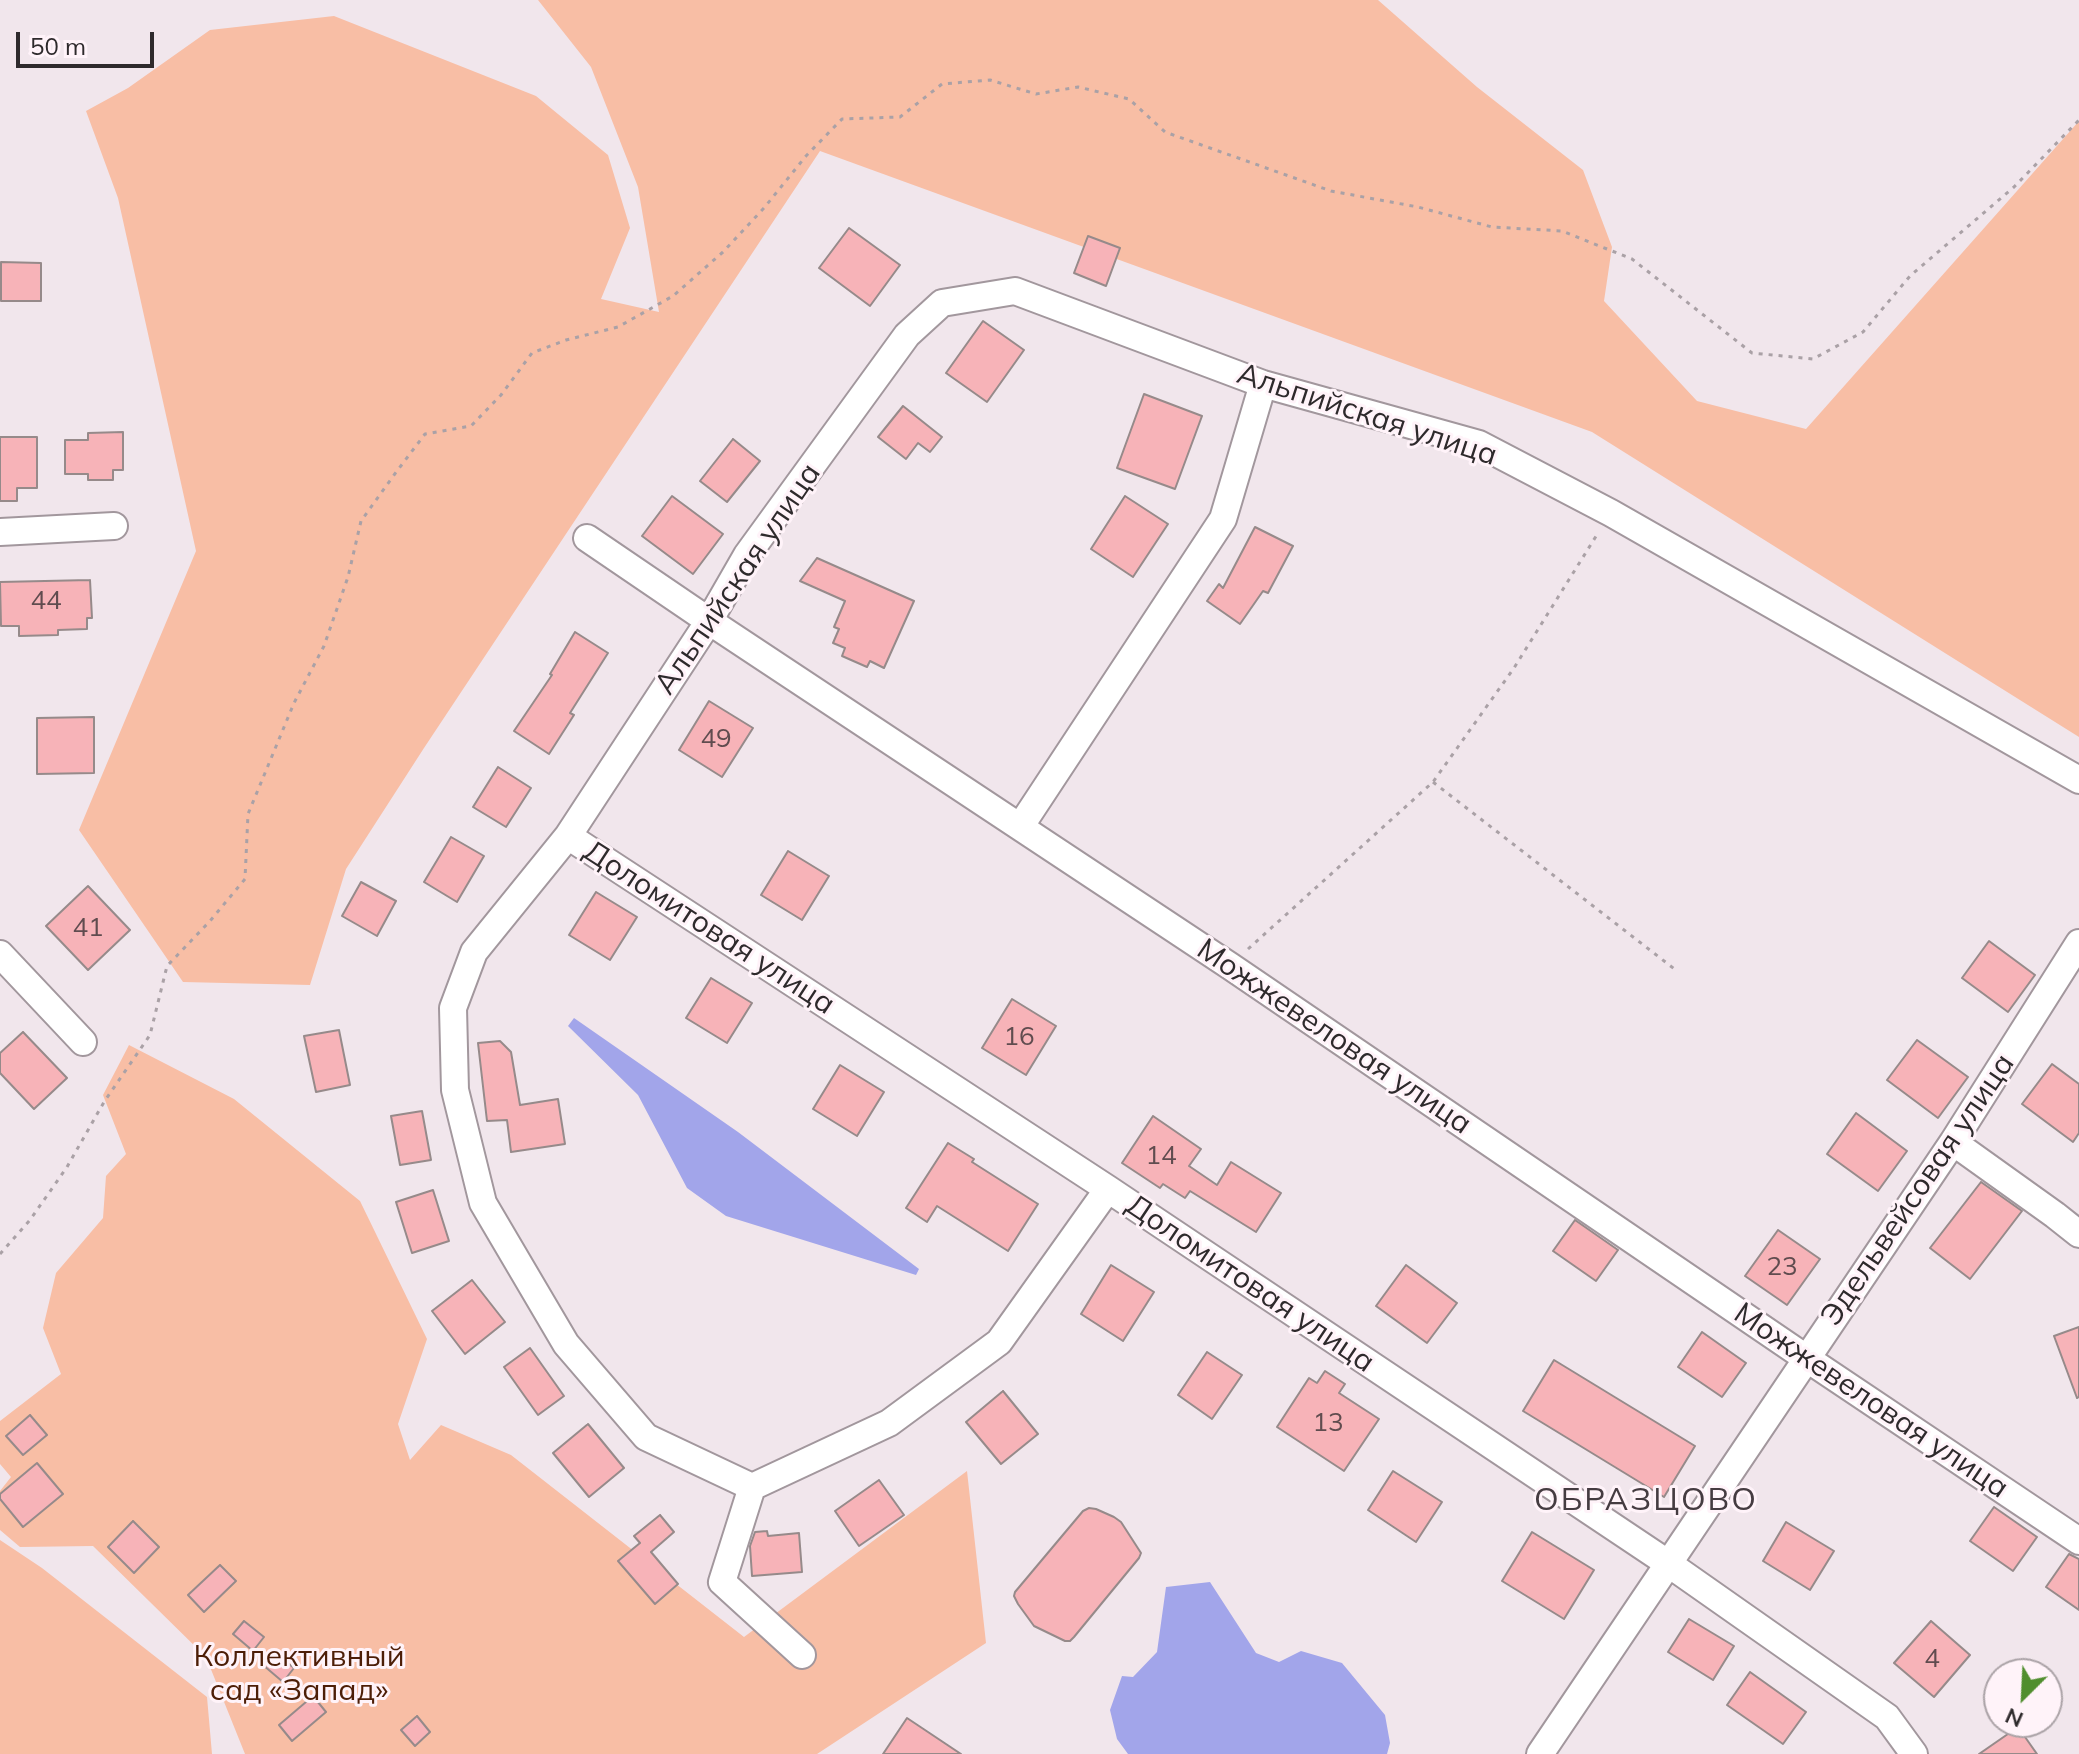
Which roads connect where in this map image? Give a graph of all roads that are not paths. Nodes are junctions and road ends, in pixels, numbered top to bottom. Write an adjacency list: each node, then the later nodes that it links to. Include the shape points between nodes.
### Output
1 (1263, 384): 5 (street, Альпийская улица, via 1015,291 942,303 898,347 747,555); 6 (street, Альпийская улица, via 1479,444 1611,513); 7 (street, via 1223,519)
2 (114, 526): 3 (street)
3 (0, 532)
4 (587, 538): 5 (street, Можжевеловая улица)
5 (709, 621): 7 (street, Можжевеловая улица); 8 (street, Альпийская улица)
6 (2079, 780)
7 (1020, 827): 15 (street, Можжевеловая улица)
8 (568, 836): 13 (street, Доломитовая улица); 16 (street, Альпийская улица, via 474,952 453,1008 455,1090 483,1203 566,1344 646,1437)
9 (2079, 943): 12 (street, Эдельвейсовая улица)
10 (0, 954): 11 (street)
11 (83, 1042)
12 (1953, 1142): 14 (street); 15 (street, Эдельвейсовая улица)
13 (1108, 1189): 16 (street, via 999,1342 889,1423); 18 (street, Доломитовая улица)
14 (2079, 1234)
15 (1806, 1358): 17 (street, Можжевеловая улица); 18 (street, Эдельвейсовая улица)
16 (752, 1487): 19 (street, via 722,1582)
17 (2079, 1541)
18 (1669, 1564): 20 (street, Эдельвейсовая улица); 21 (street, Доломитовая улица, via 1887,1717)
19 (802, 1655)
20 (1540, 1754)
21 (1914, 1754)

